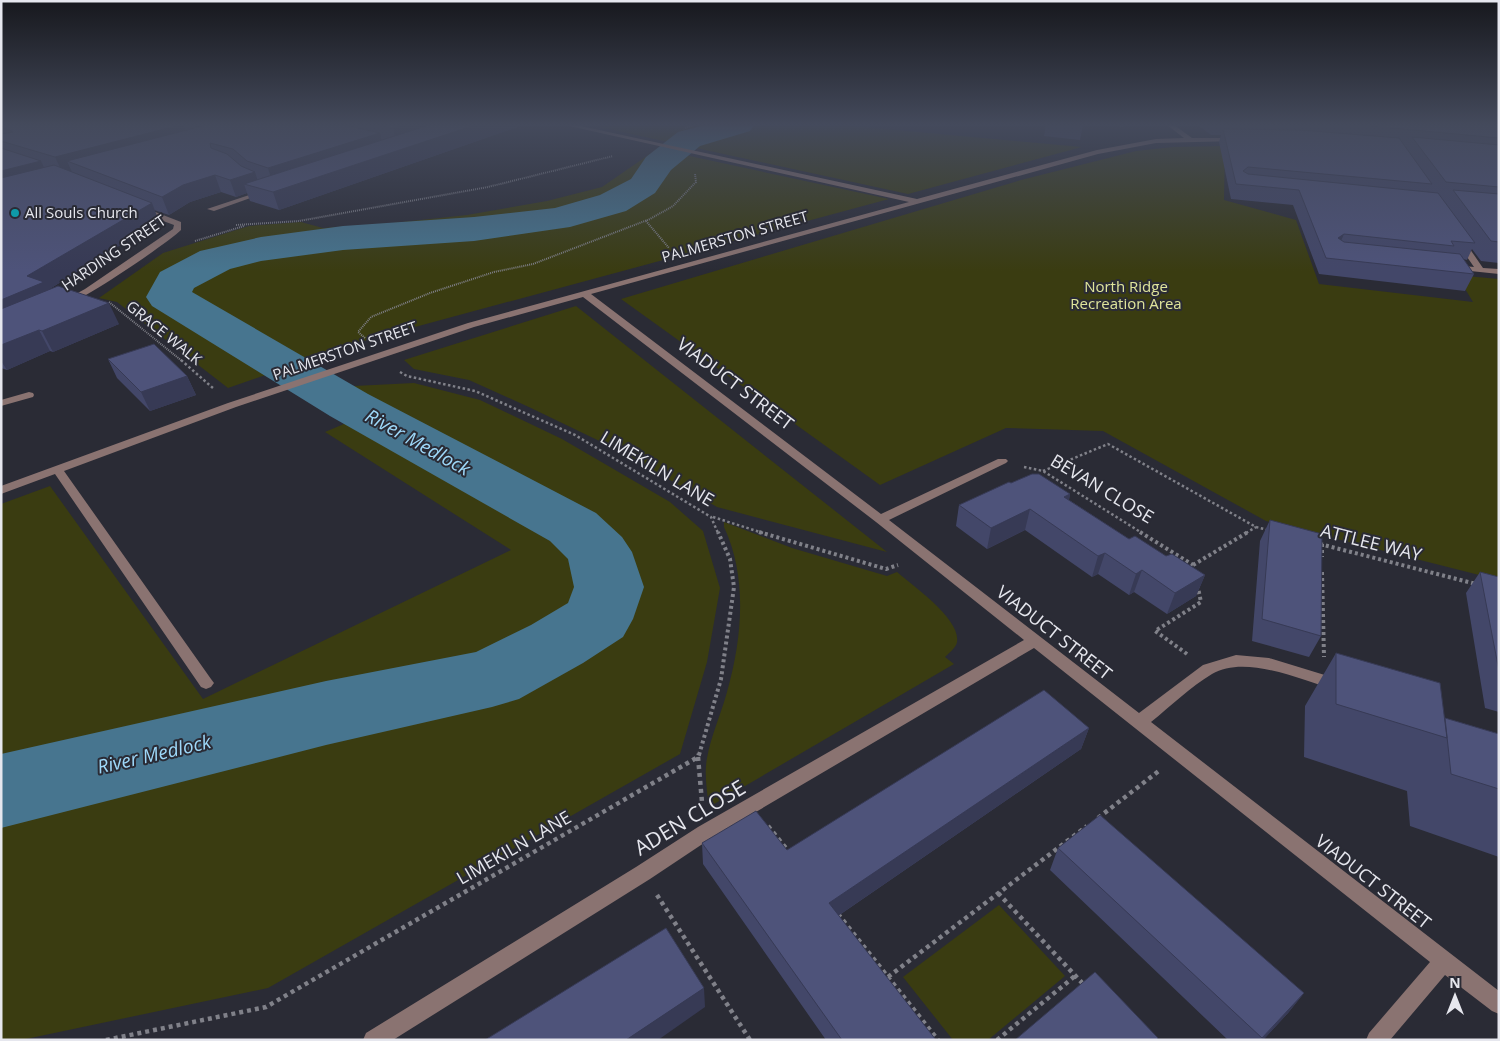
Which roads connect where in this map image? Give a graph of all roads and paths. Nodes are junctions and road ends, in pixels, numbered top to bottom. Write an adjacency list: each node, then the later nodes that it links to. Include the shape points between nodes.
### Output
1 (542, 174): 10 (path, via 488,187 299,221)
2 (695, 174): 9 (path, LIMEKILN LANE, via 696,182 673,206)
3 (790, 174): 6 (street)
4 (1018, 174): 6 (street, PALMERSTON STREET)
5 (264, 186): 8 (street, via 273,189)
6 (918, 201): 16 (street, PALMERSTON STREET)
7 (133, 207): 17 (street, HARDING STREET, via 178,224 177,230)
8 (211, 209)
9 (646, 221): 12 (path); 19 (path, LIMEKILN LANE, via 533,264 494,272 370,317 358,332)
10 (227, 225)
11 (1453, 231): 14 (street)
12 (671, 251)
13 (1442, 266): 14 (street)
14 (1480, 270): 15 (street)
15 (1499, 272)
16 (585, 294): 19 (street, PALMERSTON STREET); 28 (street, VIADUCT STREET)
17 (74, 299): 18 (street, HARDING STREET); 22 (path, GRACE WALK, via 107,301)
18 (55, 307)
19 (379, 354): 22 (street, PALMERSTON STREET); 27 (path, LIMEKILN LANE, via 407,376 475,391 575,435)
20 (30, 395): 21 (street)
21 (1, 404)
22 (232, 405): 24 (street, PALMERSTON STREET)
23 (1002, 461): 25 (path, BEVAN CLOSE); 28 (street)
24 (57, 469): 26 (street, PALMERSTON STREET); 43 (street)
25 (1043, 471): 29 (path, via 1108,444); 35 (path, BEVAN CLOSE)
26 (1, 490)
27 (712, 517): 33 (path, via 886,569); 47 (path, LIMEKILN LANE, via 730,559 734,587 721,679)
28 (880, 519): 33 (street, VIADUCT STREET)
29 (1256, 528): 30 (path); 35 (path)
30 (1275, 532)
31 (1313, 542): 32 (path, ATTLEE WAY)
32 (1322, 544): 34 (path); 39 (path, ATTLEE WAY)
33 (924, 555): 40 (street, VIADUCT STREET)
34 (1322, 557)
35 (1193, 565): 37 (path)
36 (1322, 572): 42 (path)
37 (1195, 574)
38 (1197, 584): 41 (path, via 1201,602 1155,631)
39 (1480, 584)
40 (1034, 641): 45 (street, VIADUCT STREET); 48 (street, ADEN CLOSE)
41 (1208, 669): 42 (street, via 1236,661 1269,664); 45 (street)
42 (1325, 681): 44 (street)
43 (206, 683)
44 (1352, 689)
45 (1139, 722): 46 (street, VIADUCT STREET)
46 (1180, 755): 52 (path); 54 (street, VIADUCT STREET)
47 (698, 757): 49 (path); 59 (path, LIMEKILN LANE, via 266,1007)
48 (752, 806): 49 (street, ADEN CLOSE); 50 (path)
49 (704, 833): 51 (street, ADEN CLOSE)
50 (793, 857)
51 (644, 873): 60 (street, ADEN CLOSE); 61 (path)
52 (998, 894): 55 (path); 56 (path)
53 (834, 909): 56 (path)
54 (1444, 961): 58 (street, VIADUCT STREET); 64 (street)
55 (1076, 976): 57 (path); 63 (path)
56 (888, 977): 62 (path)
57 (1089, 990)
58 (1499, 1004)
59 (106, 1040)
60 (373, 1040)
61 (750, 1040)
62 (938, 1040)
63 (997, 1040)
64 (1376, 1040)

